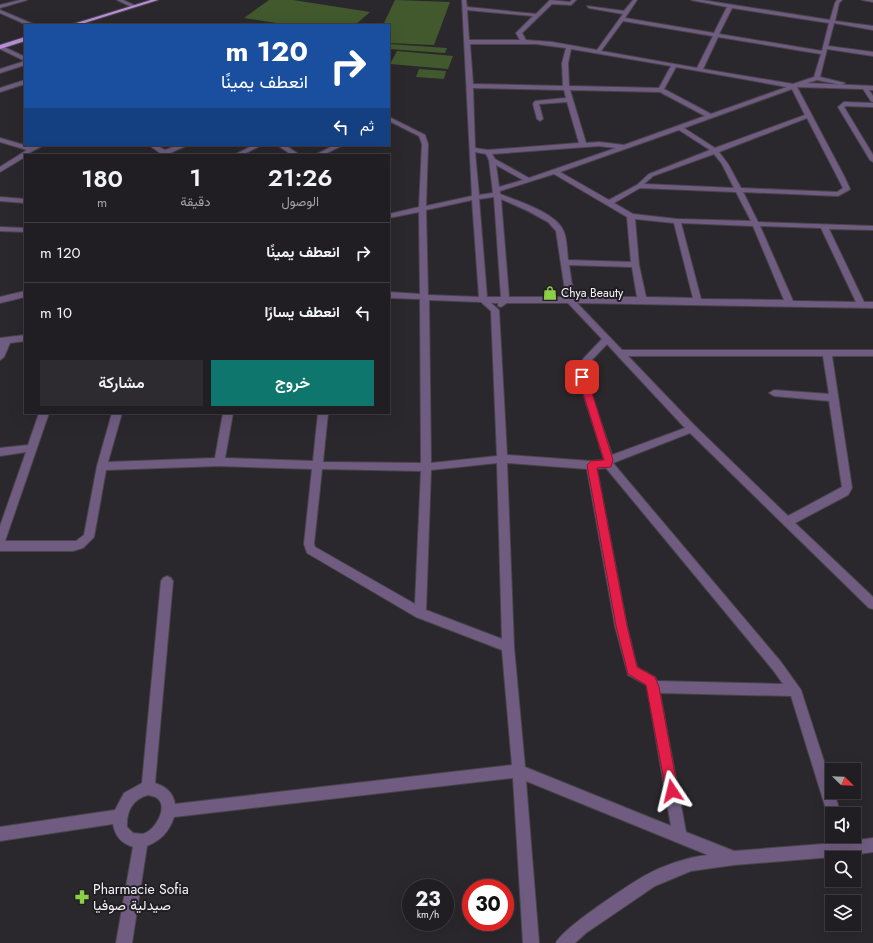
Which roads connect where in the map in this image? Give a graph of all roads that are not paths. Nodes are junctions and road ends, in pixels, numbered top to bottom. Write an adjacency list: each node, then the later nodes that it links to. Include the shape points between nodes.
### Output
1 (25, 0): 15 (street)
2 (119, 0): 13 (street)
3 (156, 0): 13 (main road)
4 (464, 0): 17 (street)
5 (574, 0): 11 (street, via 571,4)
6 (635, 0): 21 (street)
7 (693, 0): 14 (street)
8 (744, 0): 18 (street)
9 (840, 0): 22 (street)
10 (864, 0): 12 (street)
11 (552, 1): 20 (street)
12 (873, 1)
13 (134, 6): 24 (main road)
14 (730, 6): 18 (street); 26 (street)
15 (0, 7)
16 (589, 7): 21 (street)
17 (466, 8): 20 (street, via 507,10); 28 (street)
18 (741, 8): 22 (street)
19 (0, 11): 23 (street)
20 (536, 15): 29 (street, via 519,33)
21 (624, 16): 26 (street); 33 (street)
22 (832, 22): 25 (street); 32 (street)
23 (29, 24)
24 (76, 24)
25 (873, 28)
26 (717, 35): 32 (street); 38 (street)
27 (24, 39): 30 (main road)
28 (468, 42): 29 (street); 42 (street)
29 (524, 42): 31 (street)
30 (0, 47): 35 (street)
31 (569, 47): 33 (street); 44 (street, via 565,63)
32 (825, 50): 34 (street); 40 (street)
33 (598, 52): 37 (street)
34 (873, 54)
35 (24, 59)
36 (24, 63): 39 (street)
37 (674, 66): 38 (street); 48 (street)
38 (699, 70): 43 (street)
39 (0, 71)
40 (817, 78): 43 (street); 45 (street)
41 (24, 82): 47 (street)
42 (470, 86): 44 (street); 67 (street)
43 (793, 86): 45 (street); 52 (street); 53 (street)
44 (568, 88): 48 (street); 49 (street)
45 (865, 88): 46 (street); 50 (street)
46 (873, 88)
47 (0, 90)
48 (661, 90): 52 (street)
49 (570, 100): 54 (street, via 538,101 536,104); 64 (street)
50 (873, 100)
51 (873, 105): 77 (street, via 844,104 841,107)
52 (710, 116): 56 (street)
53 (807, 116): 68 (street); 82 (street, via 847,189 838,194)
54 (540, 119)
55 (390, 121): 88 (street, via 422,135 424,139)
56 (680, 128): 65 (street); 68 (street)
57 (0, 140): 66 (street)
58 (40, 146): 66 (street)
59 (153, 146): 72 (street)
60 (183, 146): 72 (street)
61 (257, 146): 73 (street)
62 (282, 146): 74 (street)
63 (338, 146): 75 (street)
64 (583, 146): 65 (street, via 607,145); 69 (street)
65 (624, 148): 79 (street)
66 (32, 149): 70 (street)
67 (472, 150): 69 (street); 84 (street)
68 (714, 151): 81 (street, via 650,175); 82 (street, via 725,164)
69 (488, 152): 76 (street)
70 (24, 154)
71 (24, 154): 78 (street)
72 (164, 154)
73 (239, 154)
74 (295, 154)
75 (320, 154)
76 (492, 160): 80 (street); 83 (street)
77 (873, 160)
78 (0, 170)
79 (555, 172): 80 (street); 87 (street)
80 (528, 180): 83 (street)
81 (639, 186): 82 (street); 87 (street)
82 (740, 191): 92 (street)
83 (496, 192): 84 (street); 97 (street, via 555,223 560,231); 104 (street)
84 (475, 197): 88 (street); 103 (street)
85 (0, 199): 86 (street)
86 (24, 201)
87 (610, 204): 90 (street)
88 (422, 210): 89 (street); 101 (street)
89 (391, 214)
90 (631, 216): 91 (street); 98 (street)
91 (677, 221): 92 (street); 107 (street)
92 (756, 223): 93 (street); 108 (street)
93 (824, 226): 94 (street); 109 (street)
94 (873, 228)
95 (0, 229): 96 (street)
96 (24, 230)
97 (564, 262): 98 (street); 106 (street)
98 (635, 265): 105 (street)
99 (24, 294): 102 (street)
100 (390, 295): 101 (street)
101 (425, 298): 103 (street); 134 (street)
102 (0, 300)
103 (483, 300): 104 (street); 111 (street)
104 (505, 300): 106 (street); 111 (street)
105 (642, 300): 106 (street); 107 (street)
106 (571, 301): 113 (street)
107 (698, 302): 108 (street)
108 (790, 304): 109 (street)
109 (861, 304): 110 (street)
110 (873, 305)
111 (495, 310): 128 (street)
112 (24, 338): 114 (street)
113 (606, 339): 115 (street); 130 (street, via 586,361 582,377)
114 (3, 341): 118 (street)
115 (620, 353): 116 (street); 125 (street)
116 (827, 353): 117 (street); 120 (street)
117 (873, 353)
118 (0, 357)
119 (774, 393): 120 (street)
120 (834, 398): 135 (street, via 847,488 844,492)
121 (44, 414): 126 (street)
122 (117, 414): 133 (street)
123 (228, 414): 129 (street)
124 (323, 414): 131 (street)
125 (692, 428): 130 (street); 135 (street)
126 (31, 448): 127 (street); 136 (street)
127 (0, 452)
128 (502, 459): 132 (street); 134 (street); 141 (street)
129 (219, 462): 131 (street); 133 (street)
130 (608, 462): 132 (street); 143 (street)
131 (318, 464): 134 (street); 140 (street, via 309,544 311,550)
132 (591, 465): 142 (street, via 621,626 632,670 651,681)
133 (102, 466): 137 (street, via 91,533 85,542 73,546)
134 (426, 467): 140 (street)
135 (786, 522): 139 (street)
136 (0, 541)
137 (0, 546)
138 (167, 582): 145 (street)
139 (873, 604)
140 (420, 613): 141 (street)
141 (508, 647): 144 (street)
142 (653, 687): 143 (street); 150 (street)
143 (795, 690): 146 (street)
144 (519, 771): 147 (street); 150 (street); 157 (street)
145 (148, 788): 147 (street, via 157,789 164,794); 148 (street, via 130,797 123,806)
146 (832, 807)
147 (169, 811): 151 (street, via 166,821 159,830 151,837)
148 (120, 816): 149 (street); 151 (street, via 120,827 124,834 131,840)
149 (0, 834)
150 (680, 836): 155 (street)
151 (141, 840): 156 (street)
152 (836, 843): 155 (street)
153 (853, 843): 154 (street)
154 (873, 845)
155 (734, 858): 158 (street, via 691,864 650,881 581,928)
156 (124, 943)
157 (532, 943)
158 (564, 943)

